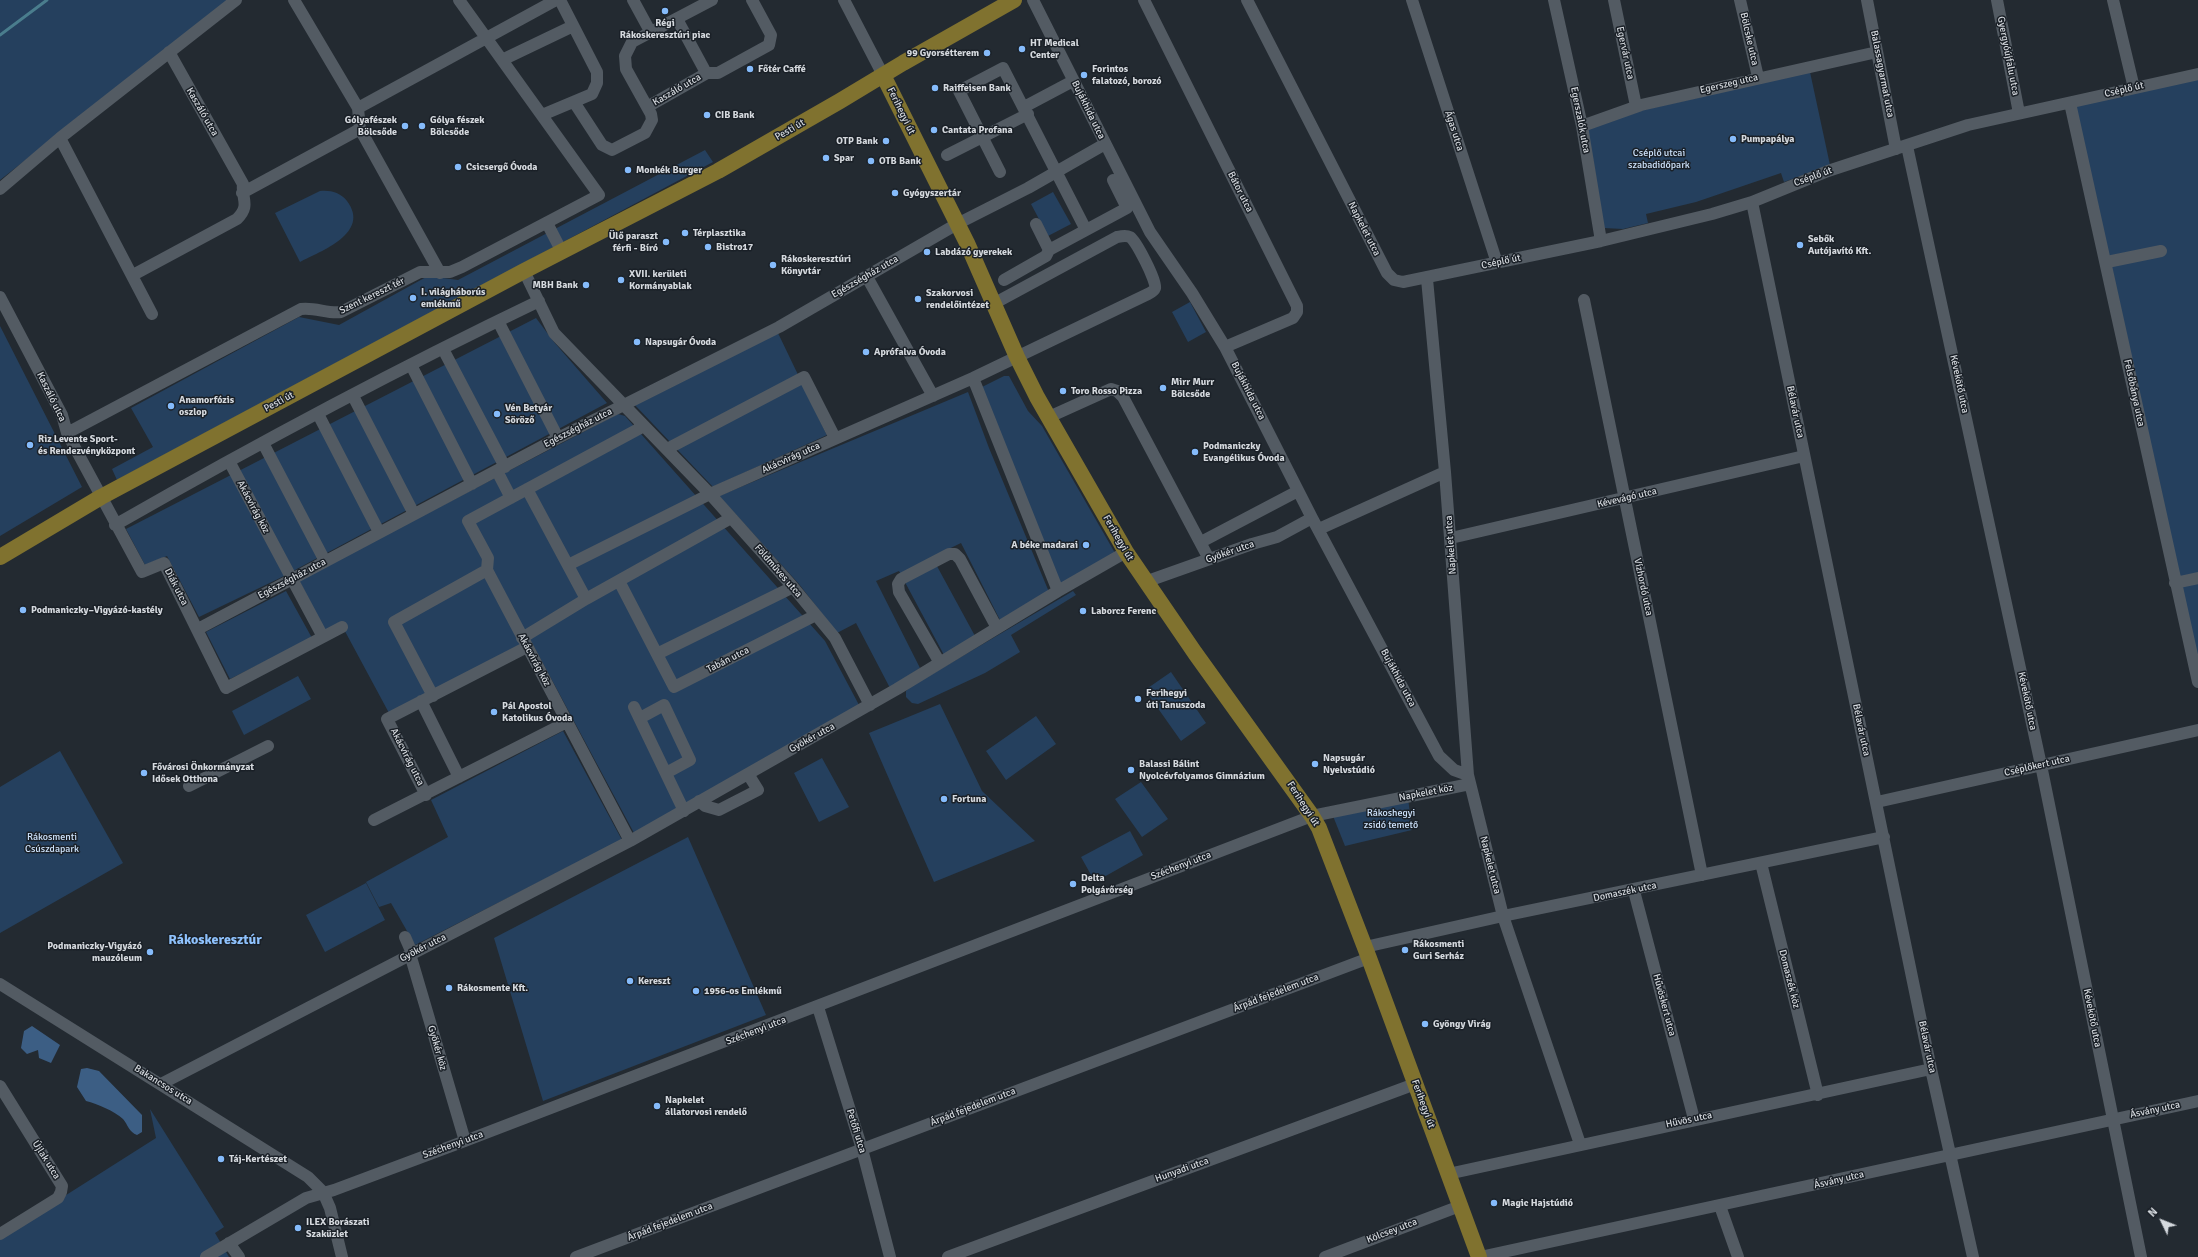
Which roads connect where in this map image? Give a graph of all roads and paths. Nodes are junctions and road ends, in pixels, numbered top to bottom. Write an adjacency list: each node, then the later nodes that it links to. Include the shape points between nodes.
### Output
1 (236, 0): 26 (street)
2 (294, 0): 39 (street)
3 (459, 0): 25 (street)
4 (556, 0): 25 (street)
5 (560, 0): 23 (street)
6 (633, 0): 24 (street)
7 (712, 0): 22 (street, Kaszáló utca)
8 (752, 0): 38 (street, Kaszáló utca, via 771,35 769,45 718,73 707,73)
9 (844, 0): 31 (street, Ferihegyi út)
10 (1014, 0): 21 (main road, Pesti út)
11 (1033, 0): 33 (street, Bujákhida utca)
12 (1144, 0): 78 (street, Bátor utca, via 1297,306 1298,312 1293,318)
13 (1247, 0): 70 (street, Napkelet utca, via 1387,274 1394,280 1403,282)
14 (1412, 0): 65 (street, Ágas utca)
15 (1554, 0): 43 (street, Egerszalók utca)
16 (1614, 0): 37 (street, Egervár utca)
17 (1740, 0): 32 (street, Bölcske utca)
18 (1867, 0): 27 (street, Balassagyarmat utca)
19 (1997, 0): 41 (street, Gyergyóújfalu utca)
20 (2113, 0): 34 (street)
21 (993, 5): 31 (main road, Pesti út)
22 (677, 19): 24 (street, Kaszáló utca); 29 (street, Kaszáló utca)
23 (573, 26): 28 (street); 35 (street, via 597,72 597,82 592,94)
24 (651, 33): 38 (street, Kaszáló utca, via 632,42 625,56 626,69)
25 (486, 38): 28 (street); 39 (street)
26 (169, 52): 46 (street); 54 (street, Kaszáló utca, via 243,184)
27 (1878, 52): 32 (street, Egerszeg utca); 48 (street, Balassagyarmat utca)
28 (502, 60): 42 (street)
29 (704, 69)
30 (2198, 74): 34 (street, Cséplő út)
31 (883, 75): 57 (main road, Ferihegyi út); 63 (main road, Pesti út, via 718,171)
32 (1758, 77): 37 (street, Egerszeg utca)
33 (1073, 80): 40 (street); 47 (street, Bujákhida utca)
34 (2134, 88): 36 (street, Cséplő út)
35 (574, 102): 38 (street, Kaszáló utca, via 602,144 612,150 645,133 652,120); 42 (street)
36 (2070, 103): 41 (street, Cséplő út); 64 (street, Felsőbánya utca)
37 (1636, 106): 43 (street, Egerszeg utca)
38 (647, 107)
39 (358, 108): 44 (street)
40 (1026, 111): 45 (street); 45 (street, via 1003,68 959,91); 50 (street)
41 (2019, 113): 48 (street, Cséplő út, via 1968,125)
42 (542, 115): 56 (street, via 599,195)
43 (1582, 126): 60 (street, Egerszalók utca)
44 (360, 129): 54 (street); 67 (street)
45 (982, 137): 49 (street); 51 (street)
46 (60, 138): 53 (street); 68 (street)
47 (1105, 144): 50 (street); 78 (street, Bujákhida utca, via 1150,232)
48 (1902, 148): 55 (street, Cséplő út, via 1828,171); 144 (street, Kévekötő utca)
49 (947, 155)
50 (1058, 171): 57 (street); 59 (street)
51 (1000, 172)
52 (1112, 180): 59 (street, via 1127,208)
53 (0, 189)
54 (242, 193): 68 (street, Kaszáló utca, via 246,203 243,213 237,219)
55 (1752, 202): 60 (street, Cséplő út); 94 (street, Bélavár utca)
56 (547, 223): 63 (street); 67 (street, via 450,272)
57 (957, 224): 69 (street, Egészségház utca); 75 (main road, Ferihegyi út)
58 (1036, 224): 61 (street)
59 (1086, 230): 61 (street)
60 (1601, 241): 65 (street, Cséplő út)
61 (1049, 250): 71 (street, via 1046,256)
62 (2161, 251): 64 (street)
63 (562, 252): 66 (main road, Pesti út)
64 (2106, 262): 123 (street, Felsőbánya utca)
65 (1496, 263): 70 (street, Cséplő út)
66 (524, 271): 74 (street, Földműves utca); 102 (main road, Pesti út)
67 (440, 272): 89 (street, Szent kereszt tér, via 420,272 341,312 301,309)
68 (132, 275): 76 (street)
69 (867, 277): 84 (street); 85 (street, Egészségház utca, via 779,327)
70 (1427, 278): 97 (street, Napkelet utca)
71 (1004, 280)
72 (0, 298): 89 (street, Kaszáló utca, via 62,415)
73 (1584, 300): 104 (street, Vízhordó utca)
74 (539, 301): 77 (street); 85 (street, Földműves utca, via 554,333)
75 (995, 304): 80 (main road, Ferihegyi út); 80 (street, via 1117,237 1124,236 1134,240 1154,280 1155,288 1148,294)
76 (152, 314)
77 (498, 321): 79 (street); 90 (street)
78 (1225, 347): 100 (street, Bujákhida utca)
79 (443, 349): 81 (street); 96 (street)
80 (1017, 357): 82 (street, Akácvirág utca); 87 (main road, Ferihegyi út)
81 (411, 366): 83 (street); 98 (street)
82 (973, 378): 84 (street, Akácvirág utca); 125 (street)
83 (352, 396): 86 (street); 105 (street)
84 (933, 396): 91 (street, Akácvirág utca)
85 (623, 405): 88 (street, Földműves utca); 90 (street, Egészségház utca)
86 (318, 414): 92 (street); 110 (street)
87 (1049, 417): 112 (street, via 1111,389 1124,397); 113 (main road, Ferihegyi út)
88 (644, 426): 93 (street, Földműves utca); 99 (street)
89 (67, 432): 102 (street, Kaszáló utca)
90 (558, 438): 96 (street, Egészségház utca)
91 (835, 438): 93 (street, via 804,377); 101 (street, Akácvirág utca)
92 (263, 443): 95 (street); 116 (street)
93 (668, 449): 101 (street, Földműves utca)
94 (1804, 456): 104 (street, Kévevágó utca); 152 (street, Bélavár utca)
95 (229, 461): 108 (street); 120 (street, Akácvirág köz)
96 (501, 469): 98 (street, Egészségház utca); 103 (street)
97 (1446, 472): 109 (street); 111 (street, Napkelet utca)
98 (472, 484): 105 (street, Egészségház utca)
99 (527, 489): 103 (street); 117 (street)
100 (1298, 491): 107 (street, Bujákhida utca); 112 (street)
101 (710, 494): 106 (street, Földműves utca); 117 (street, Akácvirág utca)
102 (100, 497): 108 (street, Diák utca); 114 (main road, Pesti út)
103 (511, 498): 118 (street, Akácvirág köz, via 468,521 488,558)
104 (1625, 498): 111 (street, Kévevágó utca); 159 (street, Vízhordó utca)
105 (414, 514): 110 (street, Egészségház utca)
106 (731, 518): 121 (street); 124 (street, Földműves utca)
107 (1312, 518): 109 (street, Bujákhida utca); 115 (street, Gyökér utca, via 1277,537)
108 (115, 525): 130 (street, Diák utca, via 142,572 164,563)
109 (1319, 529): 148 (street, Bujákhida utca, via 1439,756)
110 (379, 532): 116 (street, Egészségház utca)
111 (1451, 538): 148 (street, Napkelet utca)
112 (1201, 542): 115 (street)
113 (1126, 552): 122 (main road, Ferihegyi út); 125 (street, Gyökér utca)
114 (0, 557)
115 (1210, 559): 122 (street, Gyökér utca)
116 (325, 561): 120 (street, Egészségház utca)
117 (568, 564): 126 (street)
118 (487, 570): 132 (street, Akácvirág köz); 136 (street, via 394,622)
119 (2198, 578): 123 (street)
120 (292, 579): 130 (street, Egészségház utca); 131 (street, Akácvirág köz)
121 (619, 581): 126 (street); 133 (street, Tabán utca)
122 (1145, 582): 154 (main road, Ferihegyi út)
123 (2175, 583): 135 (street, Felsőbánya utca)
124 (793, 587): 127 (street, Földműves utca); 133 (street)
125 (1058, 591): 129 (street, Gyökér utca)
126 (586, 599): 132 (street)
127 (816, 615): 133 (street, Tabán utca, via 674,687); 138 (street, Földműves utca, via 835,638)
128 (342, 627): 131 (street)
129 (997, 628): 134 (street, Gyökér utca); 134 (street, via 955,554 949,554 902,579 898,584 899,592)
130 (198, 629): 131 (street, Diák utca, via 226,688)
131 (324, 637)
132 (525, 642): 136 (street); 141 (street, Akácvirág köz)
133 (657, 654)
134 (940, 663): 138 (street, Gyökér utca)
135 (2198, 682)
136 (433, 696): 137 (street)
137 (421, 701): 147 (street); 150 (street, Akácvirág utca, via 387,719)
138 (870, 705): 146 (street, Gyökér utca)
139 (634, 707): 140 (street)
140 (640, 718): 145 (street); 145 (street, via 664,705 690,760)
141 (567, 722): 147 (street); 157 (street, Akácvirág köz)
142 (2198, 730): 144 (street, Cséplőkert utca)
143 (268, 746): 149 (street)
144 (2041, 764): 152 (street, Cséplőkert utca); 174 (street, Kévekötő utca)
145 (666, 772): 153 (street)
146 (748, 774): 151 (street, Gyökér utca); 151 (street, via 758,790 719,810)
147 (459, 777): 150 (street)
148 (1469, 780): 154 (street, Napkelet köz); 161 (street, Napkelet utca)
149 (189, 786)
150 (426, 795): 155 (street)
151 (699, 801): 153 (street, Gyökér utca)
152 (1877, 802): 156 (street, Bélavár utca)
153 (684, 811): 157 (street, Gyökér utca)
154 (1312, 816): 163 (main road, Ferihegyi út, via 1331,856); 166 (street, Széchenyi utca)
155 (374, 820)
156 (1884, 837): 158 (street, Domaszék utca); 167 (street, Bélavár utca)
157 (630, 841): 164 (street, Gyökér utca)
158 (1760, 863): 159 (street, Domaszék utca); 171 (street, Domaszék köz)
159 (1702, 875): 160 (street, Domaszék utca)
160 (1634, 891): 161 (street, Domaszék utca); 173 (street, Hűvöskert utca)
161 (1503, 916): 163 (street, Domaszék utca); 176 (street, Napkelet utca)
162 (405, 937): 164 (street, Gyökér köz)
163 (1367, 953): 169 (main road, Ferihegyi út); 177 (street, Árpád fejedelem utca)
164 (411, 954): 168 (street, Gyökér utca); 175 (street, Gyökér köz)
165 (0, 984): 168 (street, Bakancsos utca)
166 (818, 1007): 175 (street, Széchenyi utca); 177 (street, Petőfi utca)
167 (1931, 1069): 171 (street, Hűvös utca); 178 (street, Bélavár utca)
168 (161, 1084): 180 (street, Bakancsos utca, via 308,1176)
169 (1415, 1084): 179 (main road, Ferihegyi út); 190 (street, Hunyadi utca)
170 (0, 1086): 183 (street, Újlak utca, via 62,1186 58,1198)
171 (1818, 1095): 173 (street, Hűvös utca)
172 (2198, 1101): 174 (street, Ásvány utca)
173 (1694, 1119): 176 (street, Hűvös utca)
174 (2112, 1119): 178 (street, Ásvány utca); 195 (street, Kévekötő utca)
175 (465, 1141): 180 (street, Széchenyi utca)
176 (1580, 1144): 179 (street, Hűvös utca)
177 (862, 1149): 188 (street, Árpád fejedelem utca); 189 (street, Petőfi utca)
178 (1951, 1154): 182 (street, Ásvány utca); 194 (street, Bélavár utca)
179 (1448, 1174): 181 (main road, Ferihegyi út)
180 (323, 1192): 184 (street, Széchenyi utca, via 306,1198); 187 (street, via 330,1208)
181 (1460, 1206): 191 (street, Kölcsey utca); 192 (main road, Ferihegyi út)
182 (1720, 1206): 192 (street, Ásvány utca); 193 (street)
183 (0, 1234)
184 (229, 1243): 185 (street, Széchenyi utca); 186 (street)
185 (206, 1257)
186 (239, 1257)
187 (342, 1257)
188 (576, 1257)
189 (890, 1257)
190 (948, 1257)
191 (1325, 1257)
192 (1480, 1257)
193 (1738, 1257)
194 (1973, 1257)
195 (2141, 1257)

